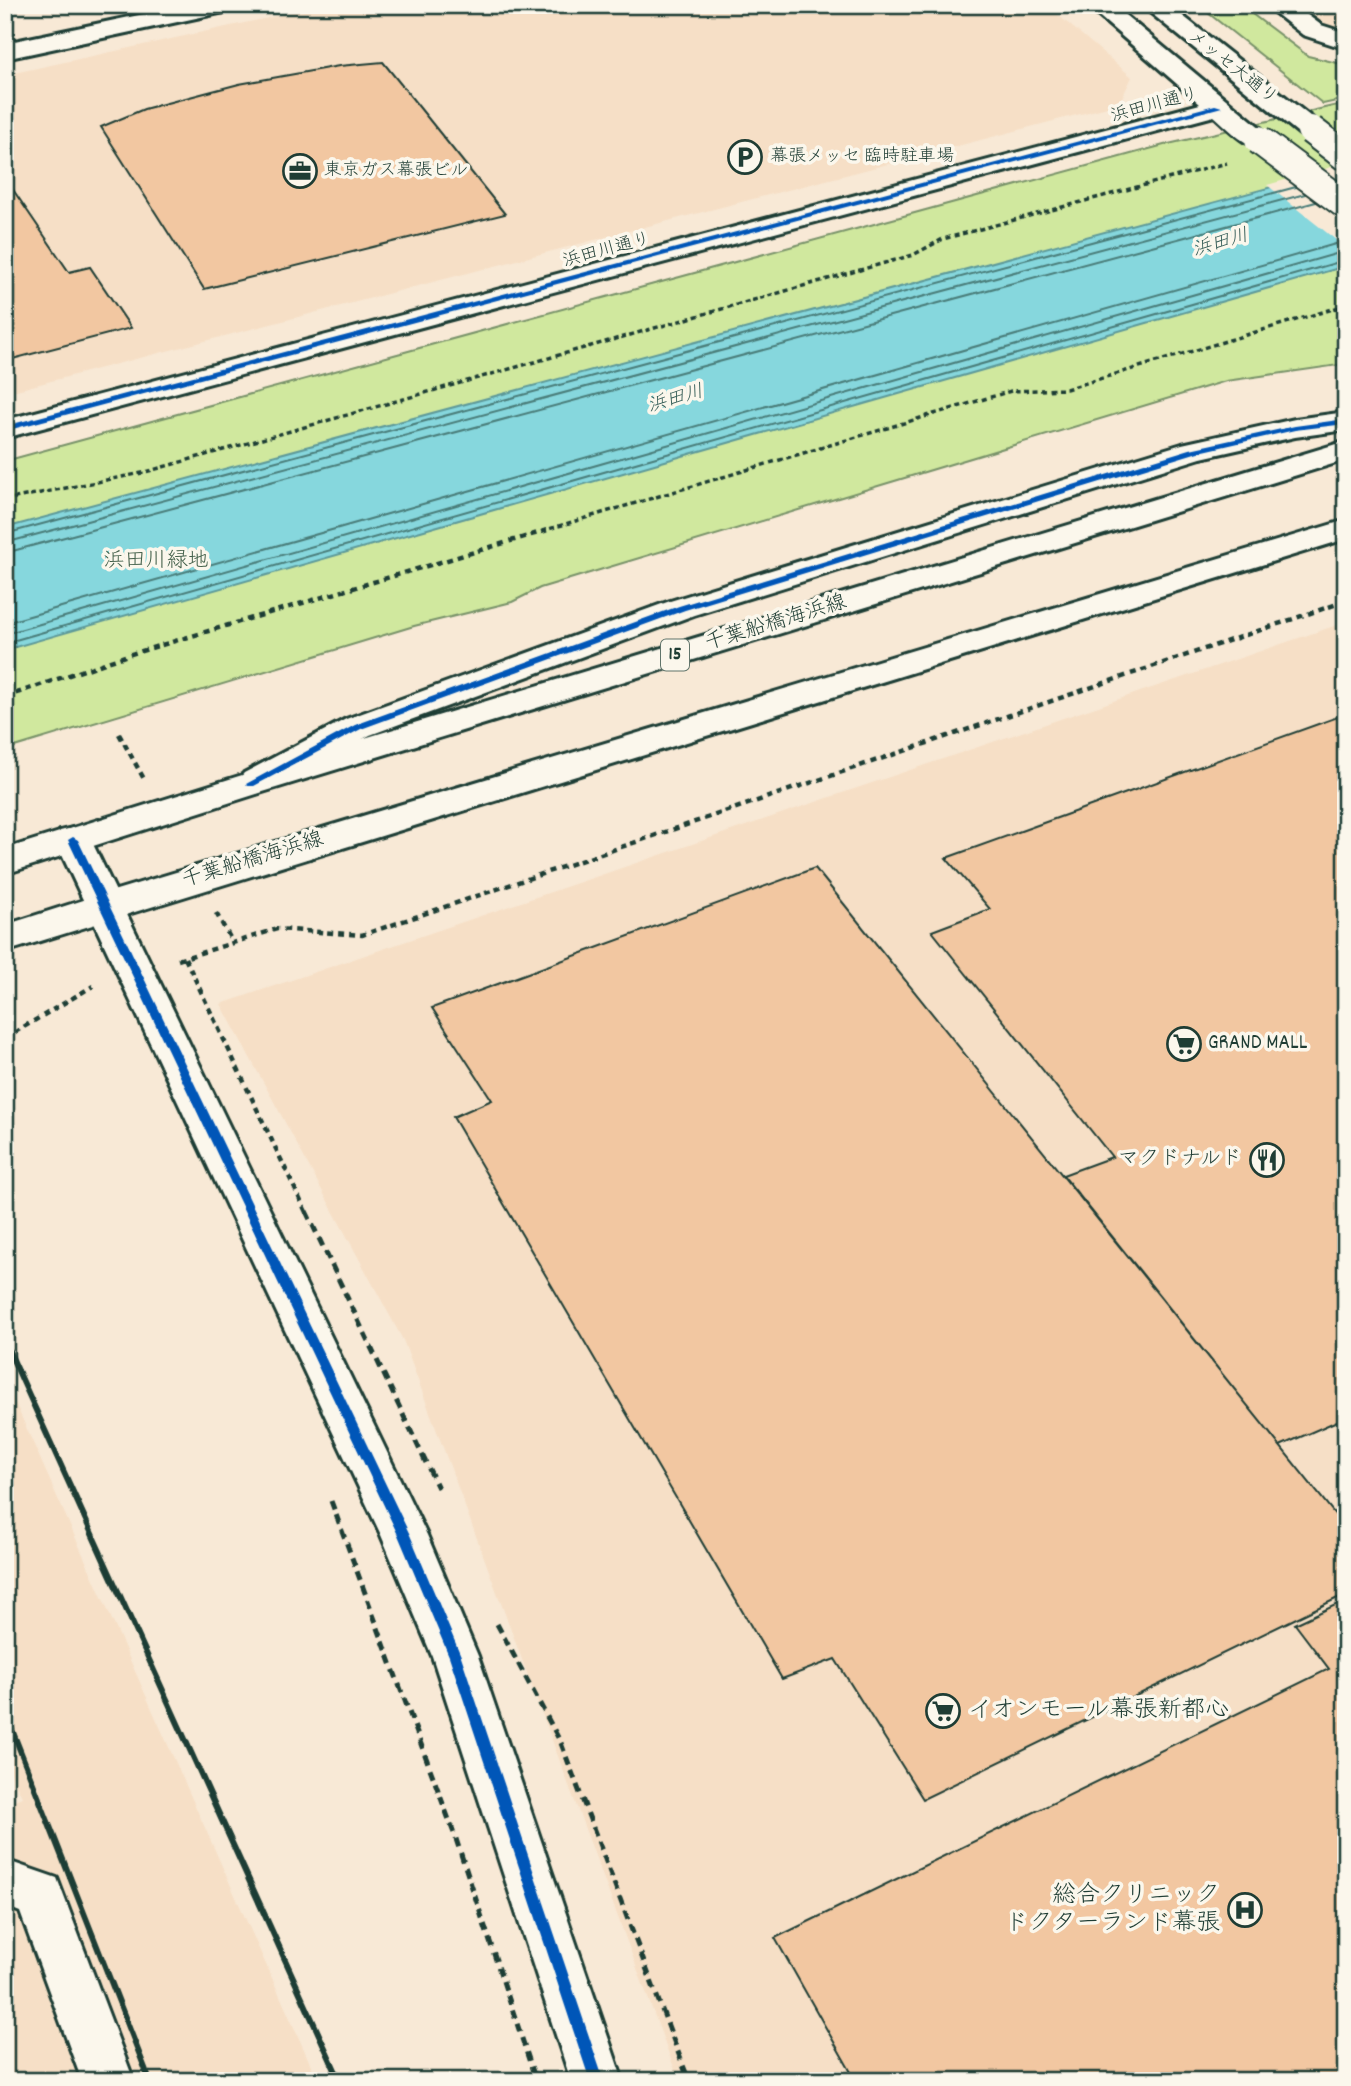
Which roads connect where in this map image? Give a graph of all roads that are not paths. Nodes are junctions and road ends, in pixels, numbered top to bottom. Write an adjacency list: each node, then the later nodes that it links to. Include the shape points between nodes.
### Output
1 (224, 5): 6 (street)
2 (1098, 5): 7 (street, メッセ大通り)
3 (1153, 5): 8 (street, メッセ大通り, bridge)
4 (1278, 5): 5 (street, via 1312,30)
5 (1346, 41)
6 (5, 51)
7 (1218, 107): 9 (street, メッセ大通り, bridge); 11 (street, 浜田川通り)
8 (1346, 157)
9 (1346, 205)
10 (1346, 421): 14 (street, via 1193,451 682,608 358,727)
11 (5, 429)
12 (1346, 450): 14 (street, 千葉船橋海浜線 / 15)
13 (1346, 529): 17 (street, 千葉船橋海浜線)
14 (251, 784): 15 (street, 千葉船橋海浜線 / 15)
15 (73, 840): 16 (street, 千葉船橋海浜線 / 15); 17 (street)
16 (5, 862)
17 (106, 906): 18 (street, 千葉船橋海浜線); 21 (street, via 404,1535 455,1656)
18 (5, 939)
19 (5, 1883): 20 (street, via 39,1895)
20 (108, 2081)
21 (597, 2081)

